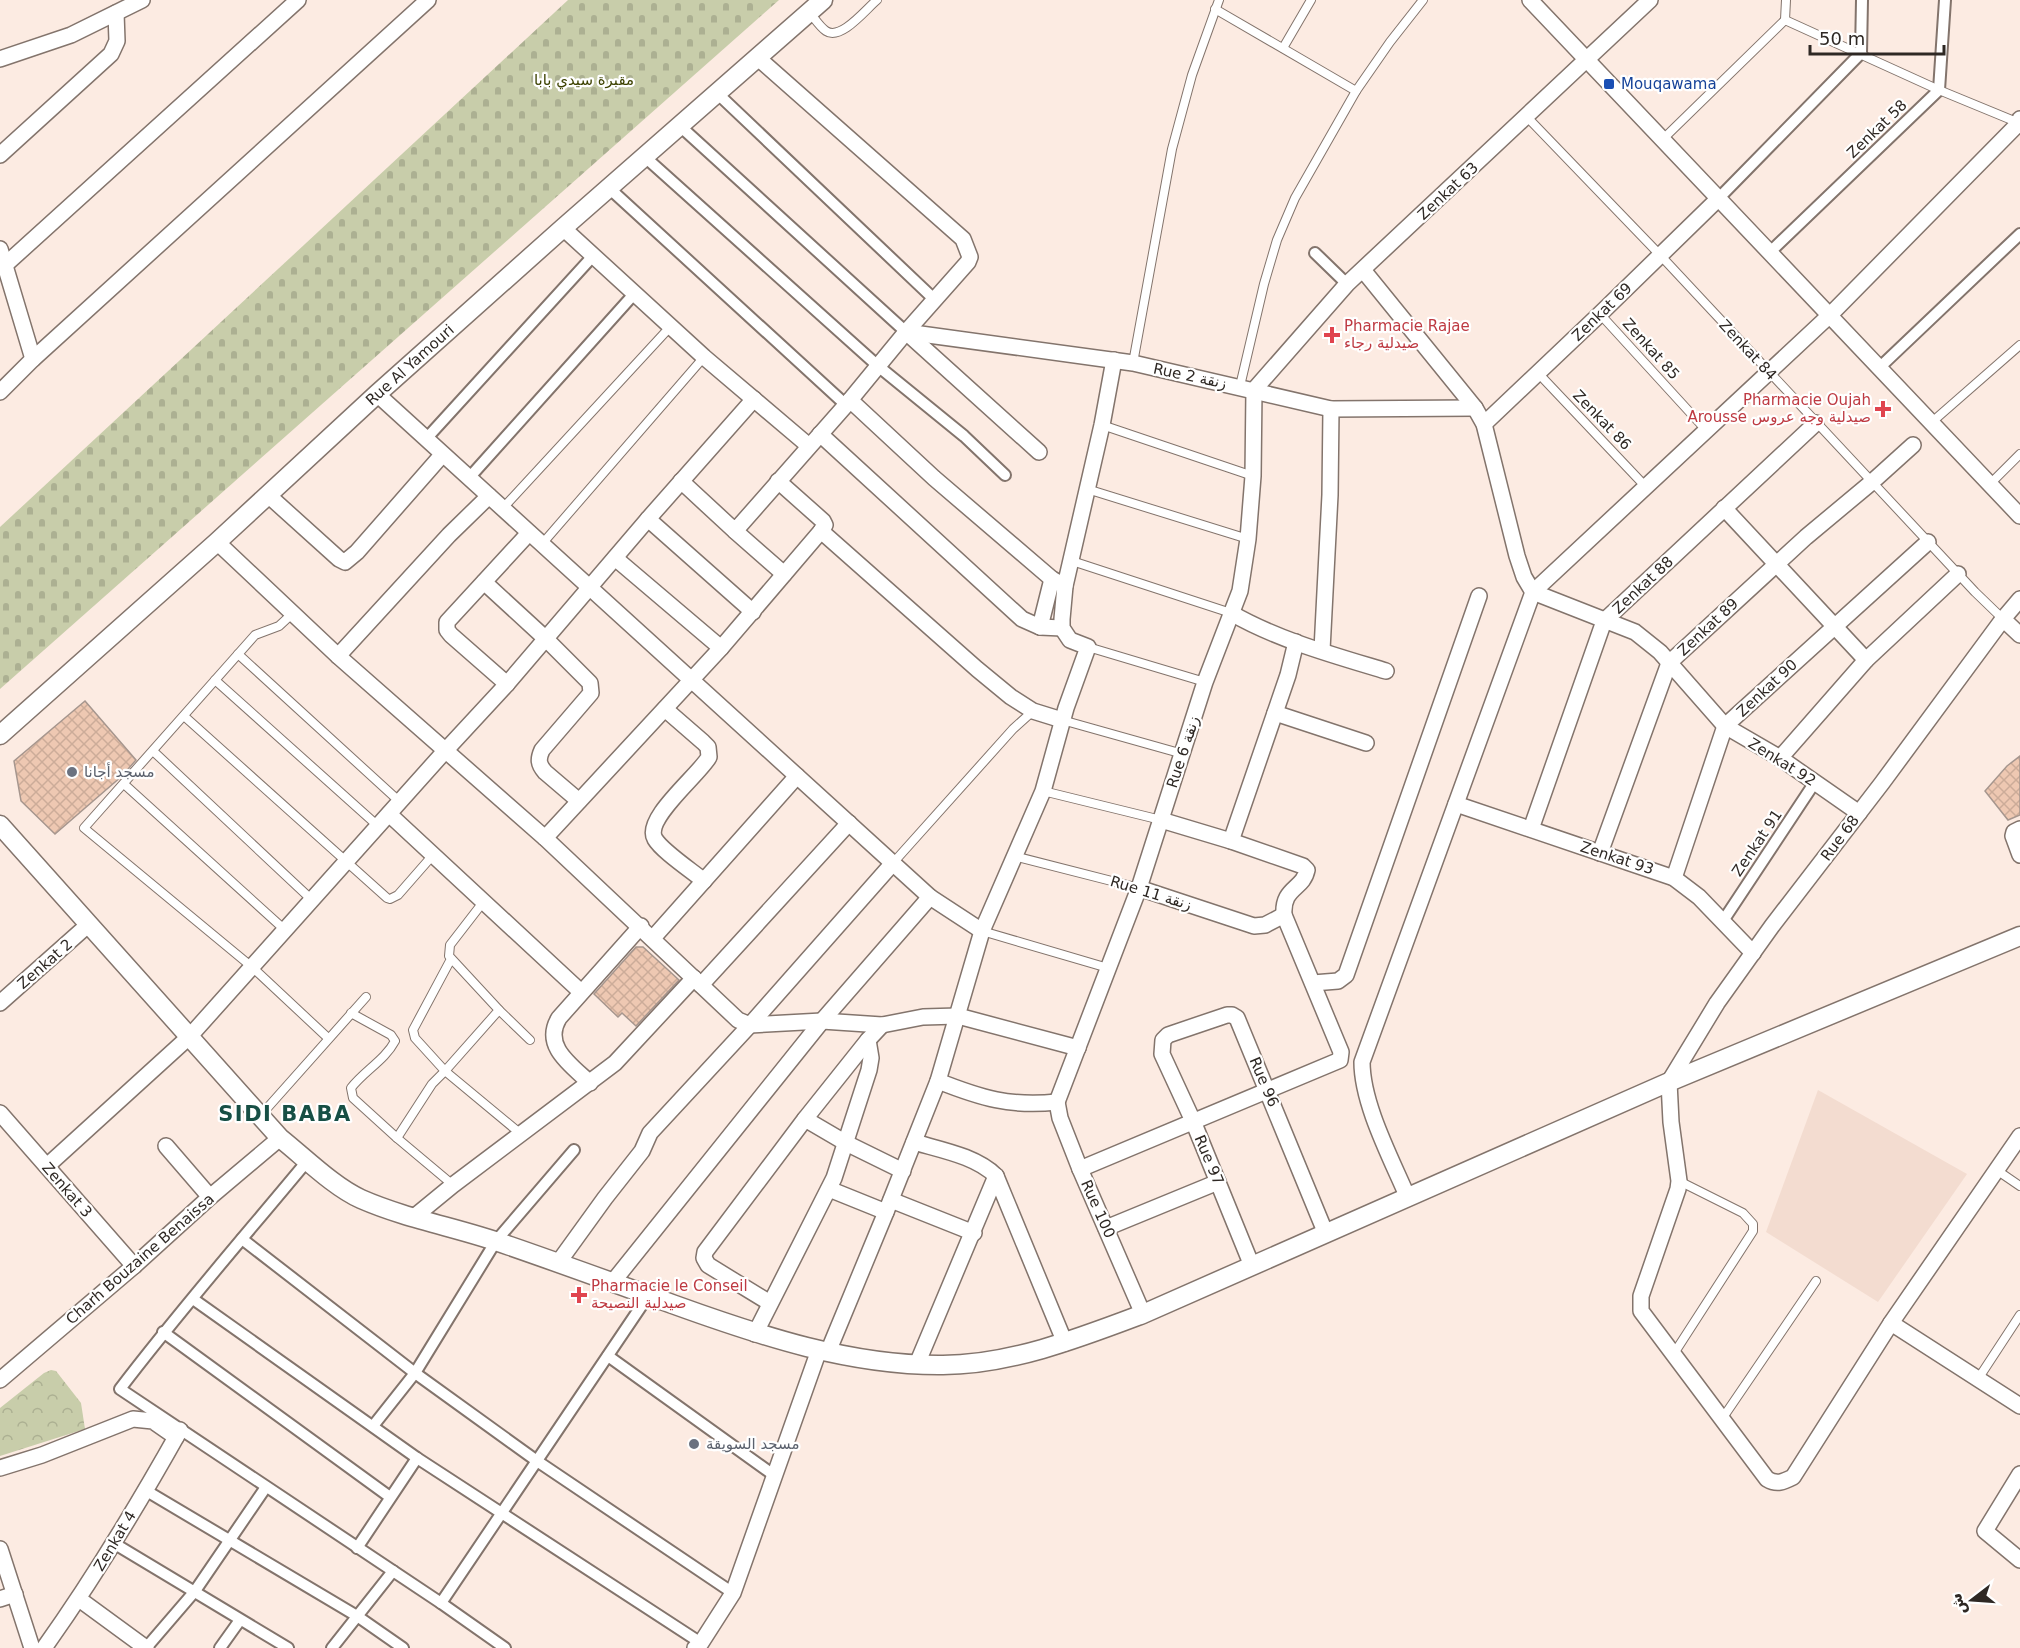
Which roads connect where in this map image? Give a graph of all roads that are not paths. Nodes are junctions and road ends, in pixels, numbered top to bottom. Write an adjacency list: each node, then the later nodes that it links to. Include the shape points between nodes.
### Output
1 (142, 0): 16 (street)
2 (298, 0): 41 (street)
3 (429, 0): 52 (street)
4 (823, 0): 15 (street, Rue Al Yamouri)
5 (877, 0): 15 (lane, via 835,34 827,32)
6 (1219, 0): 14 (lane)
7 (1311, 0): 18 (lane)
8 (1423, 0): 23 (lane)
9 (1530, 0): 22 (street)
10 (1786, 0): 17 (lane)
11 (1862, 0): 19 (street)
12 (1946, 0): 24 (street)
13 (1649, 1): 22 (street, Zenkat 63)
14 (1215, 9): 18 (lane); 54 (lane, via 1172,149)
15 (809, 12): 20 (street, Rue Al Yamouri)
16 (116, 13): 21 (street, via 71,35); 30 (street, via 117,41 111,54)
17 (1785, 20): 19 (lane); 29 (lane)
18 (1283, 48): 23 (lane)
19 (1861, 54): 24 (lane); 33 (street)
20 (758, 58): 25 (street, Rue Al Yamouri); 45 (street, via 963,239 969,250 968,262)
21 (0, 59)
22 (1587, 60): 26 (street, Zenkat 63); 29 (street)
23 (1356, 90): 59 (lane, via 1295,198 1277,240 1264,284)
24 (1938, 90): 27 (lane); 37 (street, Zenkat 58)
25 (718, 94): 28 (street, Rue Al Yamouri); 45 (street)
26 (1527, 117): 40 (lane, Zenkat 84); 42 (street, Zenkat 63)
27 (2020, 122): 47 (street)
28 (680, 126): 31 (street, Rue Al Yamouri); 49 (street)
29 (1662, 140): 33 (street)
30 (0, 155)
31 (645, 157): 32 (street, Rue Al Yamouri); 55 (street)
32 (609, 188): 34 (street, Rue Al Yamouri); 63 (street)
33 (1718, 199): 37 (street); 40 (street, Zenkat 69)
34 (563, 228): 39 (street); 61 (street, Rue Al Yamouri)
35 (2020, 234): 56 (street)
36 (0, 249): 41 (street)
37 (1770, 252): 47 (street)
38 (1315, 253): 43 (street)
39 (593, 256): 44 (street); 71 (street)
40 (1660, 256): 46 (street, Zenkat 69); 57 (lane, Zenkat 84)
41 (5, 264): 52 (street)
42 (1363, 270): 43 (street, Zenkat 63); 64 (street)
43 (1347, 284): 59 (street, Zenkat 63)
44 (634, 294): 48 (street); 79 (street)
45 (935, 300): 49 (street)
46 (1600, 314): 58 (street, Zenkat 69); 70 (lane, Zenkat 85)
47 (1830, 315): 56 (street); 57 (street)
48 (671, 326): 51 (street); 88 (lane)
49 (906, 332): 53 (street, Rue 2 زنقة); 55 (street); 74 (street)
50 (2020, 345): 66 (lane)
51 (704, 357): 62 (street); 98 (lane)
52 (33, 359): 60 (street)
53 (1114, 360): 54 (street, Rue 2 زنقة); 69 (street)
54 (1133, 363): 59 (street, Rue 2 زنقة)
55 (878, 366): 63 (street); 77 (street, via 964,436)
56 (1880, 367): 66 (street)
57 (1768, 372): 67 (lane, Zenkat 84); 70 (street)
58 (1538, 373): 68 (street, Zenkat 69); 84 (lane, Zenkat 86)
59 (1247, 388): 65 (street, Rue 2 زنقة); 78 (street, Rue 6 زنقة)
60 (0, 392)
61 (377, 394): 71 (street); 86 (street, Rue Al Yamouri)
62 (754, 399): 72 (street); 80 (street)
63 (848, 403): 72 (street); 105 (street)
64 (1475, 408): 65 (street, Rue 2 زنقة); 68 (street)
65 (1331, 409): 123 (street)
66 (1932, 422): 83 (street)
67 (1816, 423): 82 (lane, Zenkat 84); 89 (street, Zenkat 88)
68 (1484, 424): 107 (street, via 1517,556)
69 (1102, 425): 78 (lane); 85 (street)
70 (1706, 430): 84 (street)
71 (426, 439): 76 (street)
72 (815, 440): 81 (street); 115 (street, via 1022,619)
73 (1913, 445): 82 (street, Zenkat 89)
74 (1039, 452)
75 (2020, 454): 83 (lane)
76 (442, 455): 79 (street); 86 (street, via 345,562)
77 (1005, 476)
78 (1253, 476): 95 (street, Rue 6 زنقة)
79 (469, 478): 87 (street)
80 (681, 481): 91 (street); 92 (street)
81 (778, 481): 92 (street); 93 (street, via 823,521)
82 (1872, 482): 97 (lane, Zenkat 84); 101 (street, Zenkat 89)
83 (1990, 484): 90 (street)
84 (1645, 486): 107 (street)
85 (1087, 489): 95 (lane); 100 (street)
86 (268, 495): 96 (street, Rue Al Yamouri)
87 (489, 496): 88 (street); 125 (street)
88 (503, 508): 94 (street)
89 (1724, 508): 101 (street); 114 (street, Zenkat 88)
90 (2020, 516)
91 (648, 519): 99 (street); 110 (street)
92 (735, 531): 102 (street)
93 (821, 531): 102 (street); 134 (street, via 977,669)
94 (529, 533): 98 (street); 104 (street)
95 (1248, 539): 112 (street, Rue 6 زنقة, via 1240,591)
96 (217, 542): 111 (street); 139 (street, Rue Al Yamouri)
97 (1928, 542): 103 (lane, Zenkat 84); 116 (street, Zenkat 90)
98 (542, 544): 106 (street)
99 (615, 558): 106 (street); 122 (street)
100 (1072, 561): 105 (street); 112 (lane)
101 (1777, 564): 116 (street); 127 (street, Zenkat 89)
102 (784, 574): 110 (street)
103 (1958, 574): 113 (lane, Zenkat 84); 126 (street)
104 (484, 582): 119 (street); 132 (street, via 447,622 447,630)
105 (1059, 582): 115 (street); 117 (street)
106 (591, 588): 119 (street); 130 (street)
107 (1533, 592): 114 (street, Zenkat 92); 151 (street)
108 (1479, 596): 187 (street, via 1346,975 1338,981)
109 (2020, 599): 113 (street, Rue 68)
110 (753, 612): 122 (street)
111 (293, 613): 124 (lane, via 279,626 255,635); 125 (street)
112 (1231, 613): 120 (street); 131 (street, Rue 6 زنقة)
113 (2003, 619): 118 (street, Zenkat 84); 152 (street, Rue 68)
114 (1604, 621): 127 (street, Zenkat 92, via 1635,632); 157 (street, Zenkat 88)
115 (1040, 627): 117 (street)
116 (1833, 627): 126 (street); 138 (street, Zenkat 90)
117 (1062, 628): 121 (street, via 1070,640)
118 (2020, 635)
119 (546, 639): 132 (street); 149 (street, via 592,689 539,757 545,772)
120 (1296, 642): 123 (street); 135 (street)
121 (1088, 647): 131 (lane); 137 (street)
122 (721, 648): 130 (street)
123 (1322, 651): 128 (street)
124 (238, 654): 129 (lane); 150 (lane)
125 (338, 656): 141 (street)
126 (1866, 660): 144 (street)
127 (1669, 663): 138 (street, Zenkat 92); 162 (street, Zenkat 89)
128 (1386, 671)
129 (215, 680): 136 (lane); 156 (lane)
130 (692, 680): 133 (street); 145 (street)
131 (1205, 682): 143 (street, Rue 6 زنقة)
132 (507, 684): 141 (street)
133 (665, 708): 149 (street); 169 (street, via 708,747 709,757 667,805 653,825 653,836)
134 (1033, 711): 137 (street); 167 (lane)
135 (1275, 713): 140 (street); 161 (street)
136 (184, 716): 142 (lane); 166 (lane)
137 (1062, 720): 143 (lane); 148 (street)
138 (1725, 726): 144 (street, Zenkat 92); 168 (street, Zenkat 90)
139 (0, 735)
140 (1366, 743)
141 (445, 750): 150 (street); 160 (street)
142 (153, 751): 147 (lane); 172 (lane)
143 (1183, 754): 154 (street, Rue 6 زنقة)
144 (1779, 758): 146 (street, Zenkat 92)
145 (797, 776): 155 (street); 169 (street)
146 (1815, 782): 152 (street, Zenkat 92); 175 (street, Zenkat 91)
147 (123, 784): 178 (lane); 184 (lane, via 84,828)
148 (1043, 791): 154 (lane); 165 (street)
149 (579, 801): 160 (street)
150 (400, 802): 153 (street)
151 (1456, 804): 157 (street, Zenkat 93); 233 (street, via 1362,1062 1368,1101)
152 (1859, 813): 182 (street, Rue 68)
153 (389, 814): 156 (street); 163 (street)
154 (1161, 820): 161 (street); 170 (street, Rue 6 زنقة)
155 (849, 824): 167 (street); 186 (street)
156 (378, 826): 166 (street)
157 (1531, 829): 162 (street, Zenkat 93)
158 (2020, 829): 164 (street, via 2013,836)
159 (3, 831): 176 (street)
160 (545, 838): 177 (street)
161 (1231, 841): 174 (street, via 1307,870 1283,904)
162 (1600, 853): 168 (street, Zenkat 93)
163 (433, 855): 166 (lane, via 390,899); 173 (street)
164 (2020, 855)
165 (1014, 856): 170 (lane, Rue 11 زنقة); 179 (street)
166 (347, 861): 172 (street)
167 (893, 863): 171 (street); 195 (street)
168 (1674, 878): 175 (street, Zenkat 93)
169 (704, 880): 181 (street)
170 (1138, 888): 174 (street, Rue 11 زنقة, via 1254,926); 185 (street, Rue 6 زنقة)
171 (930, 897): 179 (street); 194 (street)
172 (312, 900): 178 (street)
173 (484, 901): 183 (lane, via 450,945); 188 (street)
174 (1284, 915): 187 (street)
175 (1724, 921): 182 (street, Zenkat 93)
176 (89, 924): 190 (street, Zenkat 2); 197 (street)
177 (641, 926): 181 (street); 188 (street)
178 (285, 930): 184 (street)
179 (982, 931): 185 (lane); 193 (street)
180 (2020, 936): 205 (street)
181 (653, 938): 186 (street)
182 (1753, 953): 205 (street, Rue 68)
183 (451, 959): 191 (lane); 203 (lane, via 412,1030)
184 (252, 967): 197 (street); 198 (lane)
185 (1108, 968): 201 (street, Rue 6 زنقة)
186 (698, 981): 195 (street, via 738,1020); 206 (street)
187 (1313, 983): 207 (street, via 1341,1052 1340,1060)
188 (581, 992): 206 (street, via 559,1018 552,1034 557,1050)
189 (366, 997): 192 (lane)
190 (0, 1003)
191 (499, 1010): 199 (lane); 203 (lane)
192 (351, 1013): 198 (lane); 216 (lane, via 394,1037 393,1045 351,1088 353,1098)
193 (958, 1016): 196 (street, via 923,1017); 201 (street); 204 (street)
194 (822, 1021): 195 (street); 196 (street); 245 (street)
195 (750, 1025): 241 (street, via 650,1133 642,1151)
196 (882, 1025): 200 (street)
197 (190, 1036): 210 (street); 222 (street)
198 (328, 1038): 210 (lane)
199 (530, 1040)
200 (868, 1040): 211 (street); 218 (street, via 869,1070)
201 (1078, 1048): 208 (street, Rue 6 زنقة)
202 (1162, 1054): 207 (street, Rue 96, via 1161,1046 1168,1035 1232,1015 1237,1018); 212 (street, Rue 97)
203 (445, 1071): 213 (lane); 216 (lane)
204 (938, 1081): 208 (street, via 1016,1104); 217 (street)
205 (1669, 1082): 227 (street); 233 (street)
206 (590, 1083): 213 (street)
207 (1267, 1090): 212 (street); 238 (street, Rue 96)
208 (1057, 1102): 223 (street, Rue 100)
209 (0, 1113): 222 (street, Zenkat 3)
210 (261, 1116): 215 (street)
211 (806, 1119): 218 (street); 248 (street, via 705,1252 708,1265)
212 (1193, 1121): 223 (street); 228 (street, Rue 97)
213 (522, 1135): 229 (street)
214 (2020, 1137): 225 (street)
215 (280, 1138): 221 (street); 232 (street, Charh Bouzaine Benaissa)
216 (397, 1138): 229 (lane)
217 (914, 1142): 224 (street); 226 (street, via 950,1152 988,1168)
218 (846, 1143): 224 (street); 231 (street)
219 (166, 1146): 232 (street)
220 (574, 1150): 240 (street)
221 (308, 1160): 235 (street, via 359,1198); 239 (street)
222 (47, 1166): 242 (street, Zenkat 3)
223 (1080, 1169): 236 (street, Rue 100)
224 (903, 1171): 234 (street)
225 (1998, 1171): 230 (lane); 251 (street)
226 (996, 1176): 237 (street); 254 (street)
227 (1679, 1181): 256 (street, via 1640,1306); 256 (lane, via 1743,1213 1753,1224 1753,1231)
228 (1218, 1182): 236 (street); 243 (street, Rue 97)
229 (453, 1185): 235 (street)
230 (2020, 1186)
231 (829, 1190): 234 (street); 248 (street)
232 (210, 1197): 242 (street, Charh Bouzaine Benaissa)
233 (1408, 1198): 238 (street)
234 (889, 1206): 237 (street); 255 (street)
235 (414, 1217): 240 (street)
236 (1106, 1227): 249 (street, Rue 100)
237 (974, 1233): 258 (street)
238 (1326, 1234): 243 (street)
239 (242, 1239): 247 (street); 259 (street)
240 (496, 1241): 241 (street); 259 (street)
241 (558, 1263): 245 (street)
242 (135, 1266): 261 (street, Charh Bouzaine Benaissa)
243 (1252, 1266): 249 (street)
244 (1816, 1281): 263 (lane)
245 (612, 1283): 246 (street)
246 (648, 1296): 253 (street); 257 (street)
247 (193, 1299): 252 (street); 264 (street)
248 (770, 1303): 253 (street)
249 (1143, 1314): 254 (street)
250 (2020, 1315): 260 (lane)
251 (1891, 1323): 260 (street); 263 (street, via 1793,1477 1775,1483 1767,1479)
252 (163, 1332): 265 (street, via 120,1389); 273 (street)
253 (755, 1334): 255 (street)
254 (1065, 1343): 258 (street, via 987,1360)
255 (823, 1351): 258 (street); 270 (street)
256 (1673, 1355): 263 (street)
257 (608, 1356): 267 (street); 270 (street)
258 (917, 1364)
259 (415, 1373): 264 (street); 267 (street)
260 (1978, 1379): 262 (street)
261 (0, 1380)
262 (2020, 1406)
263 (1722, 1419)
264 (373, 1426): 266 (street)
265 (178, 1434): 268 (street, via 153,1421 133,1419); 271 (street); 272 (street, Zenkat 4)
266 (417, 1458): 273 (street); 274 (street)
267 (537, 1461): 274 (street); 282 (street)
268 (0, 1468)
269 (2020, 1474): 279 (street, via 1985,1531)
270 (775, 1476): 282 (street)
271 (266, 1487): 275 (street); 277 (street)
272 (145, 1490): 275 (street); 276 (street, Zenkat 4)
273 (390, 1497): 277 (street)
274 (502, 1513): 285 (street); 288 (street)
275 (230, 1540): 281 (street); 286 (street)
276 (115, 1544): 281 (street); 284 (street, Zenkat 4)
277 (357, 1548): 280 (street)
278 (0, 1549): 283 (street)
279 (2020, 1560)
280 (393, 1571): 285 (street); 286 (street)
281 (195, 1591): 287 (street); 291 (street)
282 (733, 1593): 288 (street)
283 (7, 1597): 289 (street)
284 (79, 1599): 290 (street, Zenkat 4); 291 (street)
285 (441, 1603): 296 (street)
286 (357, 1616): 294 (street); 295 (street)
287 (240, 1620): 292 (street); 293 (street)
288 (698, 1645)
289 (32, 1648)
290 (44, 1648)
291 (146, 1648)
292 (220, 1648)
293 (288, 1648)
294 (332, 1648)
295 (403, 1648)
296 (505, 1648)

